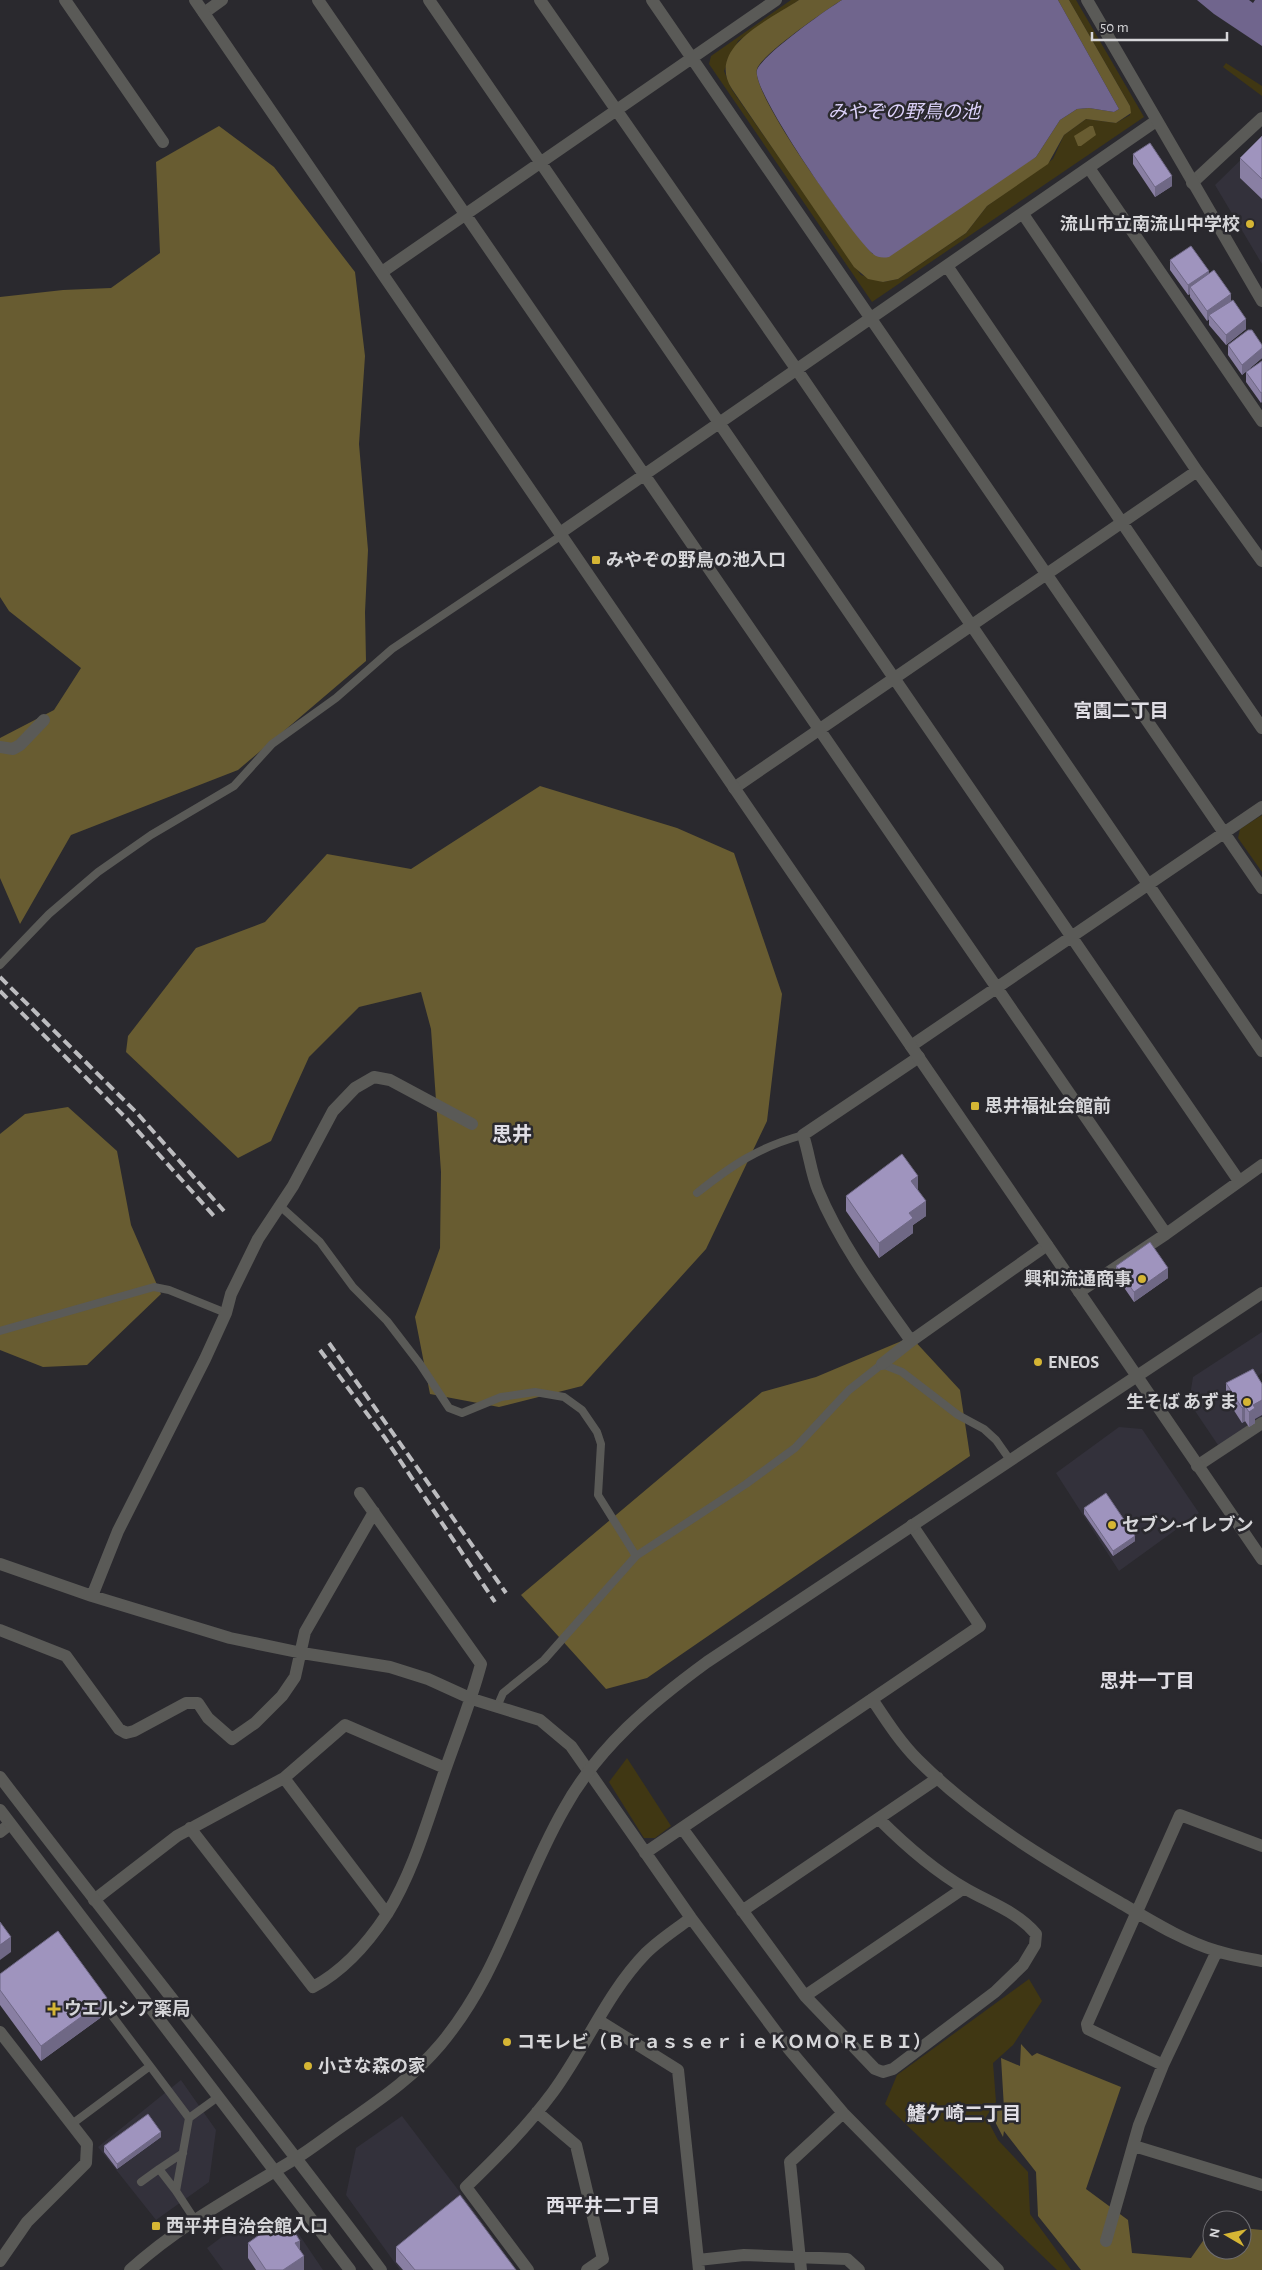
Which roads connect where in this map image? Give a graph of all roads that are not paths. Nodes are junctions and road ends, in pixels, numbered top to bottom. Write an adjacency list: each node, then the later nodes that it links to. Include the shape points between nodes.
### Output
1 (65, 0): 15 (street)
2 (195, 0): 10 (street)
3 (222, 0): 10 (street)
4 (318, 0): 19 (street)
5 (429, 0): 16 (street)
6 (540, 0): 12 (street)
7 (652, 0): 11 (street)
8 (1087, 0): 14 (street)
9 (770, 2): 11 (street)
10 (204, 13): 22 (street)
11 (692, 59): 12 (street); 24 (street)
12 (617, 112): 16 (street); 25 (street)
13 (1262, 118): 18 (street)
14 (1156, 121): 17 (street); 18 (street)
15 (163, 142)
16 (541, 163): 19 (street); 27 (street)
17 (1089, 168): 20 (street); 26 (street)
18 (1192, 183): 23 (street)
19 (465, 214): 22 (street); 29 (street)
20 (1023, 214): 21 (street); 28 (street)
21 (947, 266): 24 (street); 30 (street)
22 (382, 272): 31 (street)
23 (1262, 301)
24 (871, 317): 25 (street); 34 (street)
25 (797, 370): 27 (street); 35 (street)
26 (1262, 420)
27 (720, 422): 29 (street); 36 (street)
28 (1197, 471): 30 (street); 32 (street)
29 (646, 474): 31 (street); 39 (street)
30 (1122, 524): 34 (street); 38 (street)
31 (561, 534): 41 (street); 47 (lane, via 392,648 336,698 272,744 234,786 151,835 98,872 49,914)
32 (1257, 544): 33 (street)
33 (1262, 562)
34 (1046, 574): 35 (street); 43 (street)
35 (970, 625): 36 (street); 44 (street)
36 (895, 678): 39 (street); 46 (street)
37 (44, 720): 40 (street, via 13,750)
38 (1262, 728)
39 (820, 730): 41 (street); 48 (street)
40 (0, 747)
41 (734, 788): 49 (street)
42 (1262, 807): 43 (street)
43 (1223, 833): 44 (street); 45 (street)
44 (1148, 885): 46 (street); 50 (street)
45 (1262, 888)
46 (1071, 935): 48 (street); 55 (street)
47 (0, 965)
48 (998, 987): 49 (street); 58 (street)
49 (911, 1046): 51 (street)
50 (1262, 1051)
51 (919, 1057): 53 (street); 59 (street)
52 (472, 1124): 57 (street, via 390,1080 374,1077 365,1080 333,1111)
53 (803, 1134): 56 (lane, via 773,1143 730,1166); 64 (street, via 817,1188 829,1214 866,1278)
54 (1262, 1165): 55 (street)
55 (1239, 1181): 58 (street)
56 (697, 1193)
57 (280, 1206): 62 (street, via 258,1239 231,1294); 73 (lane, via 320,1242 353,1287 387,1321 449,1408 462,1412 501,1397 535,1392 564,1397 582,1410 601,1444 598,1495)
58 (1166, 1234): 60 (street)
59 (1047, 1245): 60 (street); 64 (street)
60 (1080, 1292): 66 (street)
61 (1262, 1293): 66 (street)
62 (226, 1312): 63 (lane, via 154,1287); 76 (street, via 118,1531)
63 (0, 1331)
64 (910, 1341): 65 (street)
65 (882, 1364): 68 (lane, via 902,1372 958,1415 984,1429); 73 (lane, via 849,1390 795,1448)
66 (1136, 1375): 68 (street); 69 (street)
67 (1262, 1423): 69 (street)
68 (1010, 1460): 72 (street)
69 (1197, 1466): 74 (street)
70 (360, 1493): 71 (street)
71 (374, 1512): 78 (street, via 305,1632); 80 (street, via 481,1664)
72 (912, 1525): 79 (street, via 980,1626); 83 (street, via 669,1689 624,1728)
73 (636, 1556): 81 (lane, via 544,1660 503,1693)
74 (1262, 1559)
75 (0, 1564): 76 (street)
76 (92, 1596): 78 (street, via 230,1638)
77 (0, 1630): 78 (street, via 66,1656 126,1733 186,1704 198,1703 208,1718 232,1739 255,1723 282,1696 295,1677)
78 (302, 1653): 80 (street, via 390,1666 428,1679)
79 (872, 1699): 86 (street, via 895,1734); 91 (street)
80 (472, 1700): 81 (street); 82 (street)
81 (497, 1707): 83 (street, via 540,1720 554,1729 572,1746)
82 (445, 1768): 85 (street, via 345,1725); 98 (street, via 404,1883)
83 (589, 1772): 93 (street); 115 (street, via 564,1808 496,1960 472,2001 440,2045 398,2088)
84 (0, 1777): 95 (street)
85 (284, 1778): 90 (street); 98 (street)
86 (938, 1778): 88 (street); 97 (street, via 970,1807 1010,1835)
87 (0, 1810): 89 (street)
88 (879, 1819): 94 (street, via 902,1842); 96 (street)
89 (5, 1828): 108 (street)
90 (190, 1828): 95 (street); 98 (street, via 314,1987 353,1957)
91 (682, 1828): 93 (street); 96 (street)
92 (1262, 1846): 97 (street, via 1180,1815)
93 (644, 1853): 99 (street)
94 (964, 1888): 102 (street); 102 (street, via 1026,1923 1036,1934 1035,1945 1023,1965 995,1992 892,2069 883,2072 875,2069)
95 (94, 1900): 115 (street)
96 (742, 1911): 102 (street)
97 (1137, 1912): 100 (street, via 1174,1933); 106 (street, via 1087,2024 1088,2029)
98 (387, 1914)
99 (690, 1918): 104 (street, via 646,1953); 110 (street, via 788,2048)
100 (1217, 1951): 101 (street); 106 (street)
101 (1262, 1961)
102 (805, 1996)
103 (113, 2017): 107 (lane)
104 (598, 2020): 109 (street, via 570,2068); 125 (street, via 678,2070)
105 (0, 2032): 112 (street)
106 (1163, 2065): 113 (street)
107 (150, 2066): 111 (lane); 112 (lane)
108 (218, 2097): 111 (lane); 117 (street)
109 (537, 2112): 129 (street, via 511,2144 466,2187); 130 (street, via 576,2145 603,2259)
110 (843, 2113): 124 (street, via 790,2162); 132 (street)
111 (189, 2118): 114 (lane)
112 (72, 2124): 123 (street, via 87,2144 86,2163 27,2222)
113 (1134, 2146): 119 (street); 122 (street)
114 (182, 2153): 116 (lane); 120 (lane)
115 (297, 2158): 117 (street); 128 (street)
116 (159, 2169): 118 (lane); 120 (lane)
117 (274, 2172): 121 (street); 127 (street)
118 (141, 2182)
119 (1262, 2185)
120 (176, 2191): 121 (lane)
121 (195, 2220): 126 (street)
122 (1106, 2241)
123 (0, 2261)
124 (801, 2264): 125 (street, via 744,2255); 131 (street, via 847,2259)
125 (698, 2265)
126 (130, 2270)
127 (350, 2270)
128 (381, 2270)
129 (528, 2270)
130 (587, 2270)
131 (859, 2270)
132 (998, 2270)

